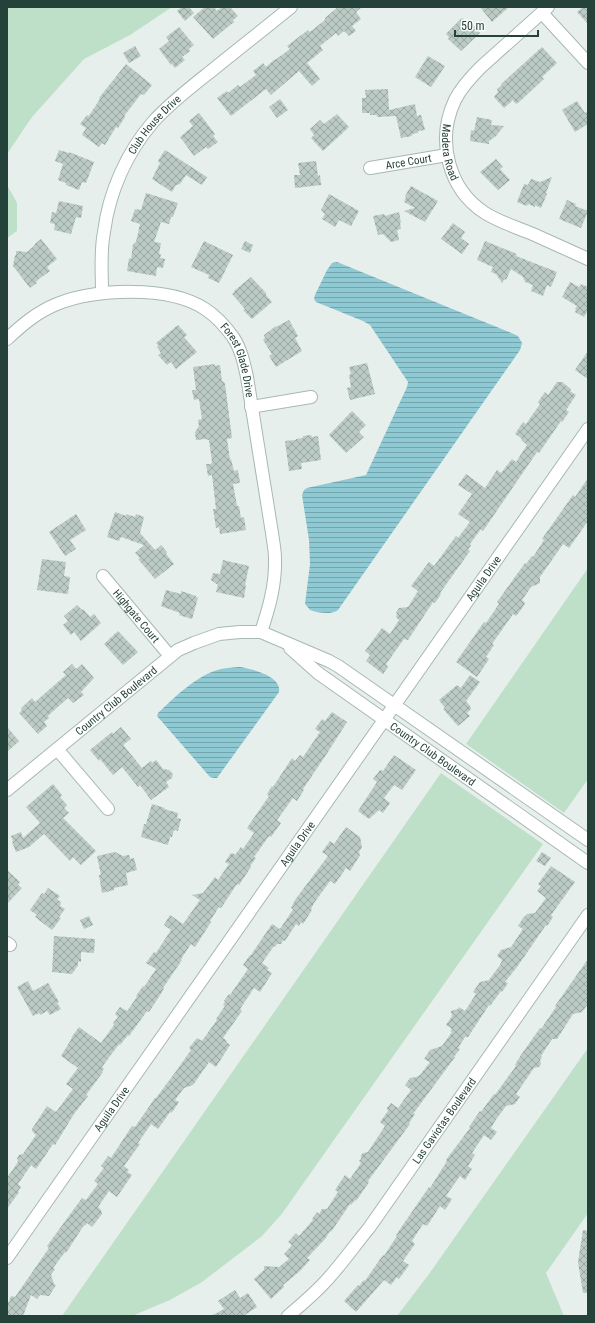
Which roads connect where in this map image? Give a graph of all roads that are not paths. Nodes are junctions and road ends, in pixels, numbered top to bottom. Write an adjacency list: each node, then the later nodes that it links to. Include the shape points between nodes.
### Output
1 (291, 7): 7 (street, Club House Drive, via 175,100 153,122 135,147 110,202 101,262)
2 (545, 10): 3 (street); 4 (street, Madera Road, via 481,67 463,87 450,113 446,128)
3 (588, 63)
4 (447, 155): 5 (street, Arce Court); 6 (street, Madera Road, via 454,179 468,198 486,214)
5 (370, 168)
6 (588, 259)
7 (102, 292): 8 (street, Forest Glade Drive, via 56,304 35,315); 10 (street, Forest Glade Drive, via 166,295 204,308 233,338 242,356)
8 (7, 339)
9 (311, 398): 10 (street)
10 (252, 407): 13 (street, Forest Glade Drive, via 275,558 273,590)
11 (588, 429): 16 (street, Aguila Drive)
12 (103, 576): 15 (street, Highgate Court)
13 (262, 632): 14 (street, Country Club Boulevard); 15 (street, Country Club Boulevard, via 219,634 178,650)
14 (282, 640): 16 (street, Country Club Boulevard, via 333,663); 17 (street, Country Club Boulevard, via 318,673)
15 (170, 656): 18 (street, Country Club Boulevard)
16 (394, 706): 17 (street, Aguila Drive); 21 (street, Country Club Boulevard)
17 (384, 720): 22 (street, Country Club Boulevard); 24 (street, Aguila Drive)
18 (57, 749): 19 (street, Country Club Boulevard); 20 (street)
19 (7, 790)
20 (108, 809)
21 (588, 840)
22 (588, 863)
23 (588, 915): 25 (street, Las Gaviotas Boulevard, via 346,1259 326,1282)
24 (7, 1258)
25 (288, 1316)

